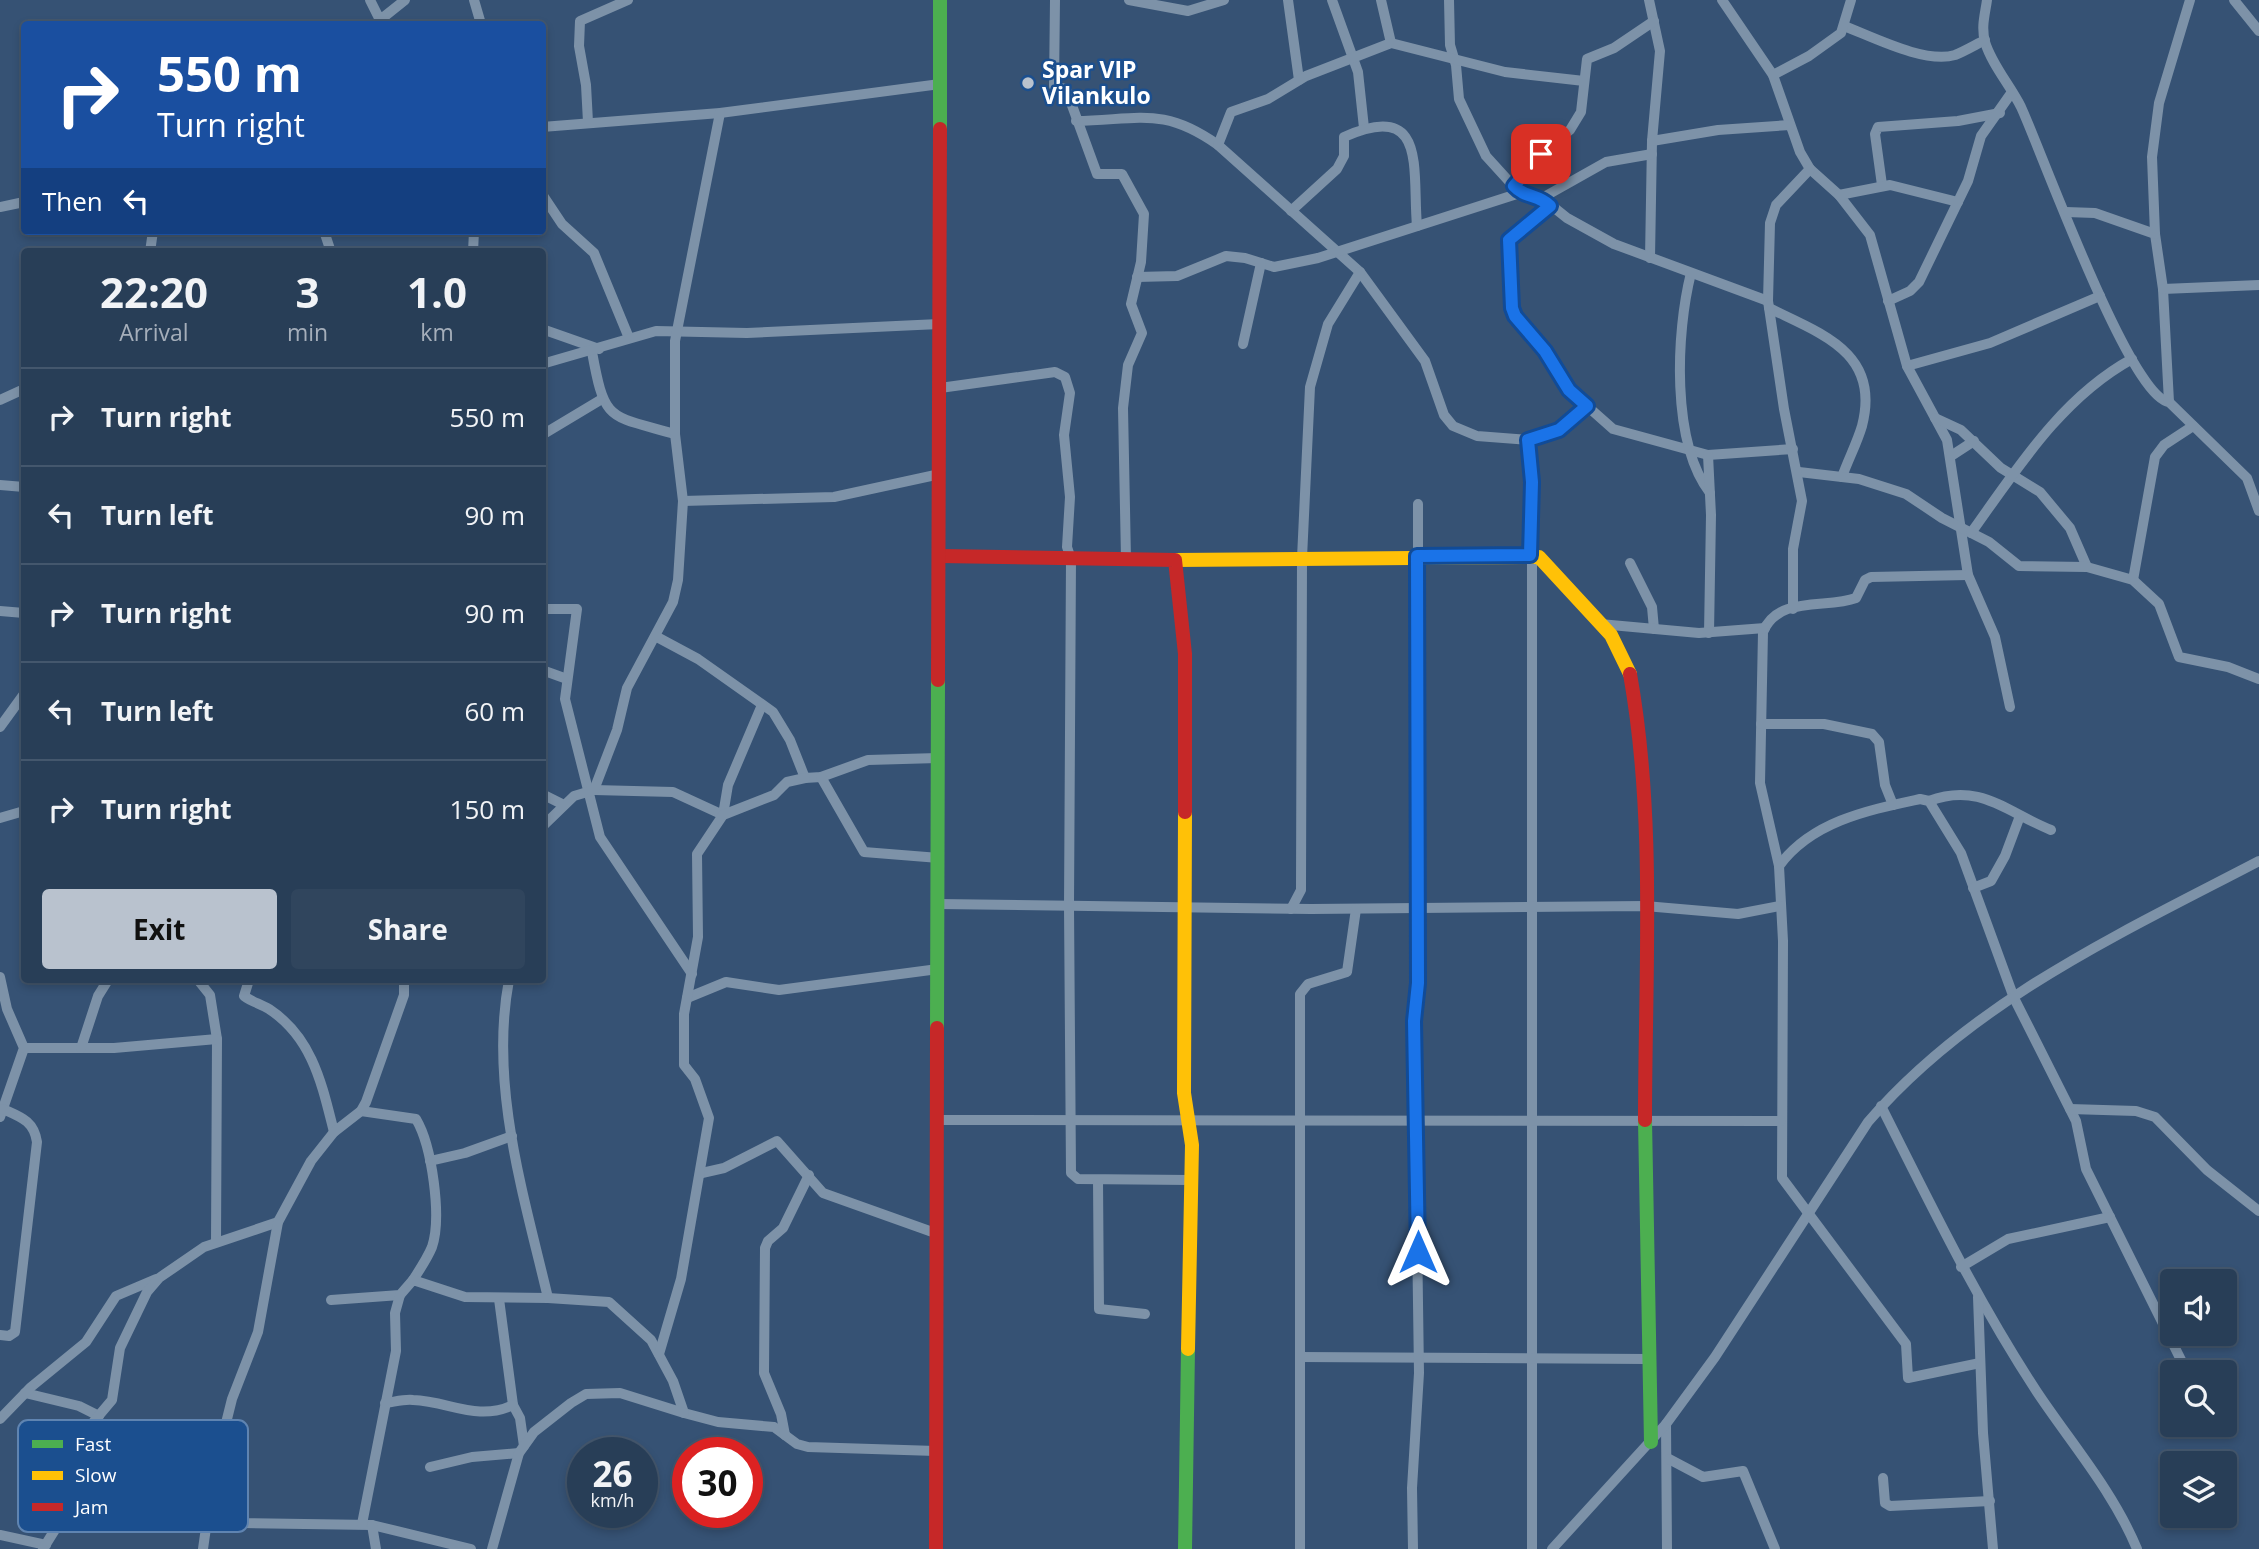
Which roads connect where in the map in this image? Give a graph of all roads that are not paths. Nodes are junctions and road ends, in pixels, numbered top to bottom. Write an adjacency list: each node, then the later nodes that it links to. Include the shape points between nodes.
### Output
1 (370, 0): 19 (street)
2 (405, 0): 20 (street)
3 (474, 0): 21 (street)
4 (628, 0): 37 (street, via 580,21)
5 (940, 0): 32 (street)
6 (1055, 0): 36 (street, via 1054,86 1066,89)
7 (1129, 0): 8 (street, via 1188,11)
8 (1224, 0)
9 (1288, 0): 30 (street)
10 (1332, 0): 27 (street)
11 (1381, 0): 26 (street)
12 (1449, 0): 28 (street, via 1450,45)
13 (1649, 0): 22 (street)
14 (1722, 0): 29 (street)
15 (1851, 0): 23 (street)
16 (1987, 0): 25 (street, via 1982,28)
17 (2190, 0): 56 (street, via 2159,103 2152,157)
18 (2234, 0): 24 (street)
19 (379, 21)
20 (380, 21)
21 (480, 21)
22 (1654, 21): 31 (street, via 1614,48 1587,59); 41 (street, via 1660,51)
23 (1844, 26): 25 (street, via 1906,50 1934,55 1956,54); 29 (street, via 1831,41)
24 (2259, 31)
25 (1985, 40): 33 (street)
26 (1391, 43): 27 (street); 28 (street)
27 (1353, 59): 30 (street); 40 (street)
28 (1455, 59): 31 (street, via 1505,72); 46 (street, via 1459,99 1479,144)
29 (1773, 75): 38 (street)
30 (1299, 80): 42 (street, via 1277,95 1231,112)
31 (1584, 81): 46 (street, via 1581,112 1570,130 1541,154)
32 (940, 84): 34 (street); 68 (street)
33 (2012, 92): 35 (street); 54 (street)
34 (720, 113): 37 (street); 70 (street)
35 (2000, 113): 45 (street, via 1878,127); 50 (street, via 1976,149)
36 (1076, 121): 42 (street, via 1159,117 1187,125); 62 (street, via 1097,174 1122,174 1143,209 1143,252)
37 (588, 122): 39 (street)
38 (1790, 125): 41 (street); 44 (street)
39 (546, 127)
40 (1364, 128): 53 (street, via 1344,137 1344,156 1337,169); 55 (street, via 1396,128 1409,138)
41 (1653, 141): 43 (street)
42 (1218, 145): 53 (street)
43 (1652, 154): 49 (street, via 1606,162); 58 (street)
44 (1810, 169): 47 (street); 67 (street, via 1772,215)
45 (1882, 186): 47 (street); 50 (street)
46 (1517, 190): 49 (street); 55 (street)
47 (1839, 195): 66 (street, via 1870,235)
48 (546, 200): 71 (street, via 562,223 594,253)
49 (1546, 202): 58 (street, via 1600,237); 82 (street, via 1509,240 1512,308 1569,390)
50 (1958, 202): 66 (street, via 1915,287)
51 (21, 203): 52 (street)
52 (0, 207)
53 (1291, 211): 57 (street)
54 (2066, 212): 56 (street, via 2095,213); 65 (street)
55 (1418, 226): 57 (street)
56 (2155, 234): 64 (street)
57 (1338, 254): 59 (street, via 1274,267); 60 (street)
58 (1650, 258): 61 (street)
59 (1261, 263): 62 (street, via 1226,256 1177,276); 72 (street)
60 (1360, 272): 87 (street, via 1425,361 1444,415 1453,426 1477,436); 108 (street, via 1328,324 1311,377)
61 (1691, 273): 67 (street); 90 (street, via 1681,317)
62 (1137, 277): 110 (street, via 1130,304 1142,333 1128,365 1123,408)
63 (2259, 285): 64 (street)
64 (2163, 289): 81 (street)
65 (2100, 296): 74 (street); 76 (street, via 1990,343)
66 (1888, 301): 76 (street)
67 (1768, 304): 89 (street); 96 (street, via 1829,338 1854,359 1865,390 1863,424)
68 (939, 324): 70 (street, via 747,333); 77 (street)
69 (546, 330): 73 (street)
70 (679, 331): 71 (street); 86 (street, via 673,368)
71 (629, 338): 73 (street)
72 (1243, 344)
73 (595, 350): 75 (street); 79 (street)
74 (2132, 359): 81 (street, via 2160,398); 95 (street, via 2108,373 2050,425)
75 (546, 363)
76 (1907, 366): 83 (street)
77 (940, 388): 94 (street); 109 (street, via 1055,372 1065,377 1070,393 1064,435)
78 (21, 390): 80 (street)
79 (602, 399): 85 (street); 86 (street, via 625,419)
80 (0, 400)
81 (2169, 402): 84 (street)
82 (1587, 406): 87 (street, via 1559,430); 90 (street, via 1622,433)
83 (1935, 418): 88 (street); 92 (street)
84 (2193, 426): 102 (street, via 2247,478); 115 (street, via 2164,445 2155,457)
85 (546, 433)
86 (675, 434): 100 (street)
87 (1528, 440): 105 (street)
88 (1974, 441): 92 (street); 95 (street)
89 (1793, 449): 91 (street); 93 (street)
90 (1688, 451): 91 (street); 99 (street)
91 (1709, 455): 99 (street)
92 (1951, 456): 103 (street)
93 (1799, 472): 96 (street); 117 (street, via 1802,501 1793,549)
94 (940, 474): 100 (street, via 834,497); 106 (street)
95 (2012, 476): 104 (street); 113 (street, via 2040,492 2064,518)
96 (1842, 477): 103 (street, via 1906,494)
97 (0, 485): 98 (street)
98 (21, 487)
99 (1710, 493): 123 (street)
100 (683, 502): 124 (street, via 678,580)
101 (1418, 505): 107 (street)
102 (2259, 511)
103 (1958, 527): 104 (street); 114 (street)
104 (1971, 533): 113 (street, via 2019,566)
105 (1530, 555): 107 (street); 120 (street, via 1547,562); 158 (street)
106 (940, 556): 109 (street); 133 (street)
107 (1417, 556): 108 (street); 157 (street)
108 (1302, 558): 111 (street); 151 (street)
109 (1071, 559): 110 (street); 153 (street)
110 (1126, 559): 111 (street)
111 (1175, 561): 154 (street, via 1185,654)
112 (1630, 563): 122 (street, via 1652,607)
113 (2087, 567): 115 (street)
114 (1968, 575): 117 (street, via 1871,577 1856,598); 130 (street, via 1995,637)
115 (2133, 580): 127 (street, via 2159,604 2179,657)
116 (546, 609): 126 (street, via 577,610)
117 (1793, 609): 121 (street, via 1771,619)
118 (0, 611): 119 (street)
119 (21, 613)
120 (1600, 624): 122 (street); 155 (street, via 1630,672 1640,728)
121 (1765, 628): 123 (street); 131 (street)
122 (1654, 629): 123 (street)
123 (1709, 633)
124 (657, 637): 129 (street, via 698,659); 136 (street, via 627,688 614,738)
125 (546, 672): 126 (street)
126 (566, 679): 136 (street, via 565,699)
127 (2259, 679)
128 (21, 698): 132 (street)
129 (762, 705): 135 (street, via 780,722); 142 (street, via 728,785)
130 (2010, 707)
131 (1761, 724): 140 (street, via 1824,724 1872,734 1879,742); 149 (street, via 1760,783)
132 (0, 727)
133 (938, 758): 134 (street, via 868,760); 147 (street)
134 (821, 777): 135 (street); 147 (street, via 864,852)
135 (805, 778): 142 (street, via 786,782 774,795)
136 (591, 790): 139 (street); 142 (street, via 673,792); 163 (street, via 604,844)
137 (546, 796): 139 (street)
138 (1929, 801): 140 (street); 143 (street, via 1966,793); 150 (street, via 1961,853)
139 (564, 805): 145 (street)
140 (1893, 805): 149 (street, via 1837,821 1799,844)
141 (21, 812): 144 (street)
142 (723, 816): 163 (street, via 697,854 698,937)
143 (2020, 816): 146 (street); 150 (street, via 1991,881)
144 (0, 818)
145 (546, 823)
146 (2051, 830)
147 (939, 858): 152 (street)
148 (2259, 861): 171 (street, via 2068,961)
149 (1779, 866): 156 (street)
150 (1973, 888): 171 (street)
151 (1301, 890): 159 (street); 160 (street)
152 (939, 904): 153 (street); 162 (street)
153 (1069, 906): 154 (street); 181 (street)
154 (1184, 906): 159 (street); 182 (street)
155 (1645, 906): 156 (street, via 1738,914); 158 (street); 180 (street)
156 (1780, 906): 186 (street, via 1785,1067)
157 (1415, 907): 158 (street); 161 (street); 184 (street)
158 (1530, 907): 185 (street)
159 (1291, 909): 160 (street)
160 (1311, 909): 161 (street)
161 (1356, 909): 183 (street, via 1347,972 1308,984 1300,994)
162 (938, 969): 170 (street, via 779,990 726,982); 179 (street)
163 (692, 974): 170 (street)
164 (0, 977): 173 (street, via 7,1009)
165 (106, 983): 174 (street)
166 (200, 983): 172 (street, via 210,995)
167 (248, 983): 187 (street, via 244,996 283,1020 315,1061)
168 (404, 983): 177 (street, via 404,995)
169 (509, 983): 188 (street, via 502,1024)
170 (687, 998): 190 (street, via 684,1065 695,1079 709,1118)
171 (2014, 998): 175 (street, via 1923,1064); 176 (street)
172 (217, 1039): 174 (street); 199 (street)
173 (24, 1048): 174 (street); 178 (street)
174 (80, 1048)
175 (1881, 1106): 195 (street); 200 (street)
176 (2070, 1109): 194 (street, via 2136,1111 2155,1117 2207,1170); 196 (street, via 2086,1169)
177 (360, 1111): 187 (street); 189 (street, via 416,1119)
178 (2, 1113): 209 (street, via 27,1120 37,1142 15,1332)
179 (939, 1119): 181 (street); 198 (street)
180 (1646, 1119): 185 (street); 186 (street); 214 (street)
181 (1070, 1120): 182 (street); 193 (street, via 1072,1174 1078,1180)
182 (1188, 1120): 183 (street); 192 (street)
183 (1299, 1120): 184 (street); 211 (street)
184 (1417, 1120): 185 (street); 212 (street)
185 (1530, 1120): 213 (street)
186 (1781, 1121): 195 (street, via 1782,1178)
187 (334, 1132): 197 (street, via 310,1161)
188 (512, 1136): 189 (street); 205 (street)
189 (430, 1161): 202 (street, via 433,1244)
190 (702, 1173): 191 (street, via 724,1168 778,1140); 210 (street, via 681,1279)
191 (810, 1175): 198 (street, via 823,1192); 226 (street, via 783,1228 765,1248 764,1373)
192 (1190, 1180): 193 (street); 242 (street)
193 (1098, 1181): 208 (street, via 1099,1310)
194 (2259, 1211)
195 (1808, 1213): 216 (street, via 1906,1344 1908,1378); 225 (street)
196 (2110, 1217): 200 (street, via 2008,1239); 215 (street)
197 (278, 1222): 199 (street); 224 (street, via 258,1332)
198 (938, 1234): 229 (street)
199 (216, 1242): 201 (street)
200 (1961, 1267): 204 (street)
201 (159, 1278): 217 (street, via 116,1296 86,1342); 221 (street, via 142,1298 120,1348 112,1400)
202 (413, 1280): 203 (street); 206 (street, via 466,1297)
203 (401, 1295): 207 (street); 218 (street)
204 (1978, 1296): 216 (street); 250 (street, via 2118,1511)
205 (548, 1298): 206 (street); 210 (street, via 608,1302 651,1340)
206 (499, 1299): 219 (street)
207 (331, 1300)
208 (1145, 1314)
209 (0, 1335)
210 (659, 1354): 220 (street)
211 (1300, 1357): 212 (street); 243 (street)
212 (1419, 1357): 213 (street); 244 (street)
213 (1532, 1359): 214 (street); 245 (street)
214 (1647, 1359): 227 (street)
215 (2181, 1360)
216 (1980, 1363): 233 (street)
217 (25, 1393): 221 (street, via 79,1406); 222 (street)
218 (385, 1403): 219 (street, via 415,1399 475,1413); 235 (street)
219 (513, 1405): 228 (street, via 520,1418)
220 (684, 1413): 226 (street, via 718,1422 774,1427); 228 (street, via 620,1393 586,1394 547,1420)
221 (99, 1416): 223 (street)
222 (0, 1419)
223 (95, 1420)
224 (228, 1420)
225 (1667, 1424): 227 (street); 230 (street)
226 (785, 1435): 229 (street, via 808,1447)
227 (1651, 1442): 246 (street)
228 (521, 1450): 231 (street); 240 (street)
229 (936, 1451): 241 (street)
230 (1669, 1459): 247 (street); 248 (street, via 1703,1477 1743,1471)
231 (430, 1467)
232 (1883, 1478): 233 (street, via 1885,1503 1890,1506)
233 (1990, 1501): 249 (street)
234 (248, 1523): 235 (street)
235 (367, 1525): 238 (street); 239 (street)
236 (0, 1535): 237 (street)
237 (45, 1547)
238 (376, 1549)
239 (471, 1549)
240 (492, 1549)
241 (936, 1549)
242 (1185, 1549)
243 (1300, 1549)
244 (1413, 1549)
245 (1532, 1549)
246 (1553, 1549)
247 (1667, 1549)
248 (1775, 1549)
249 (1993, 1549)
250 (2137, 1549)

